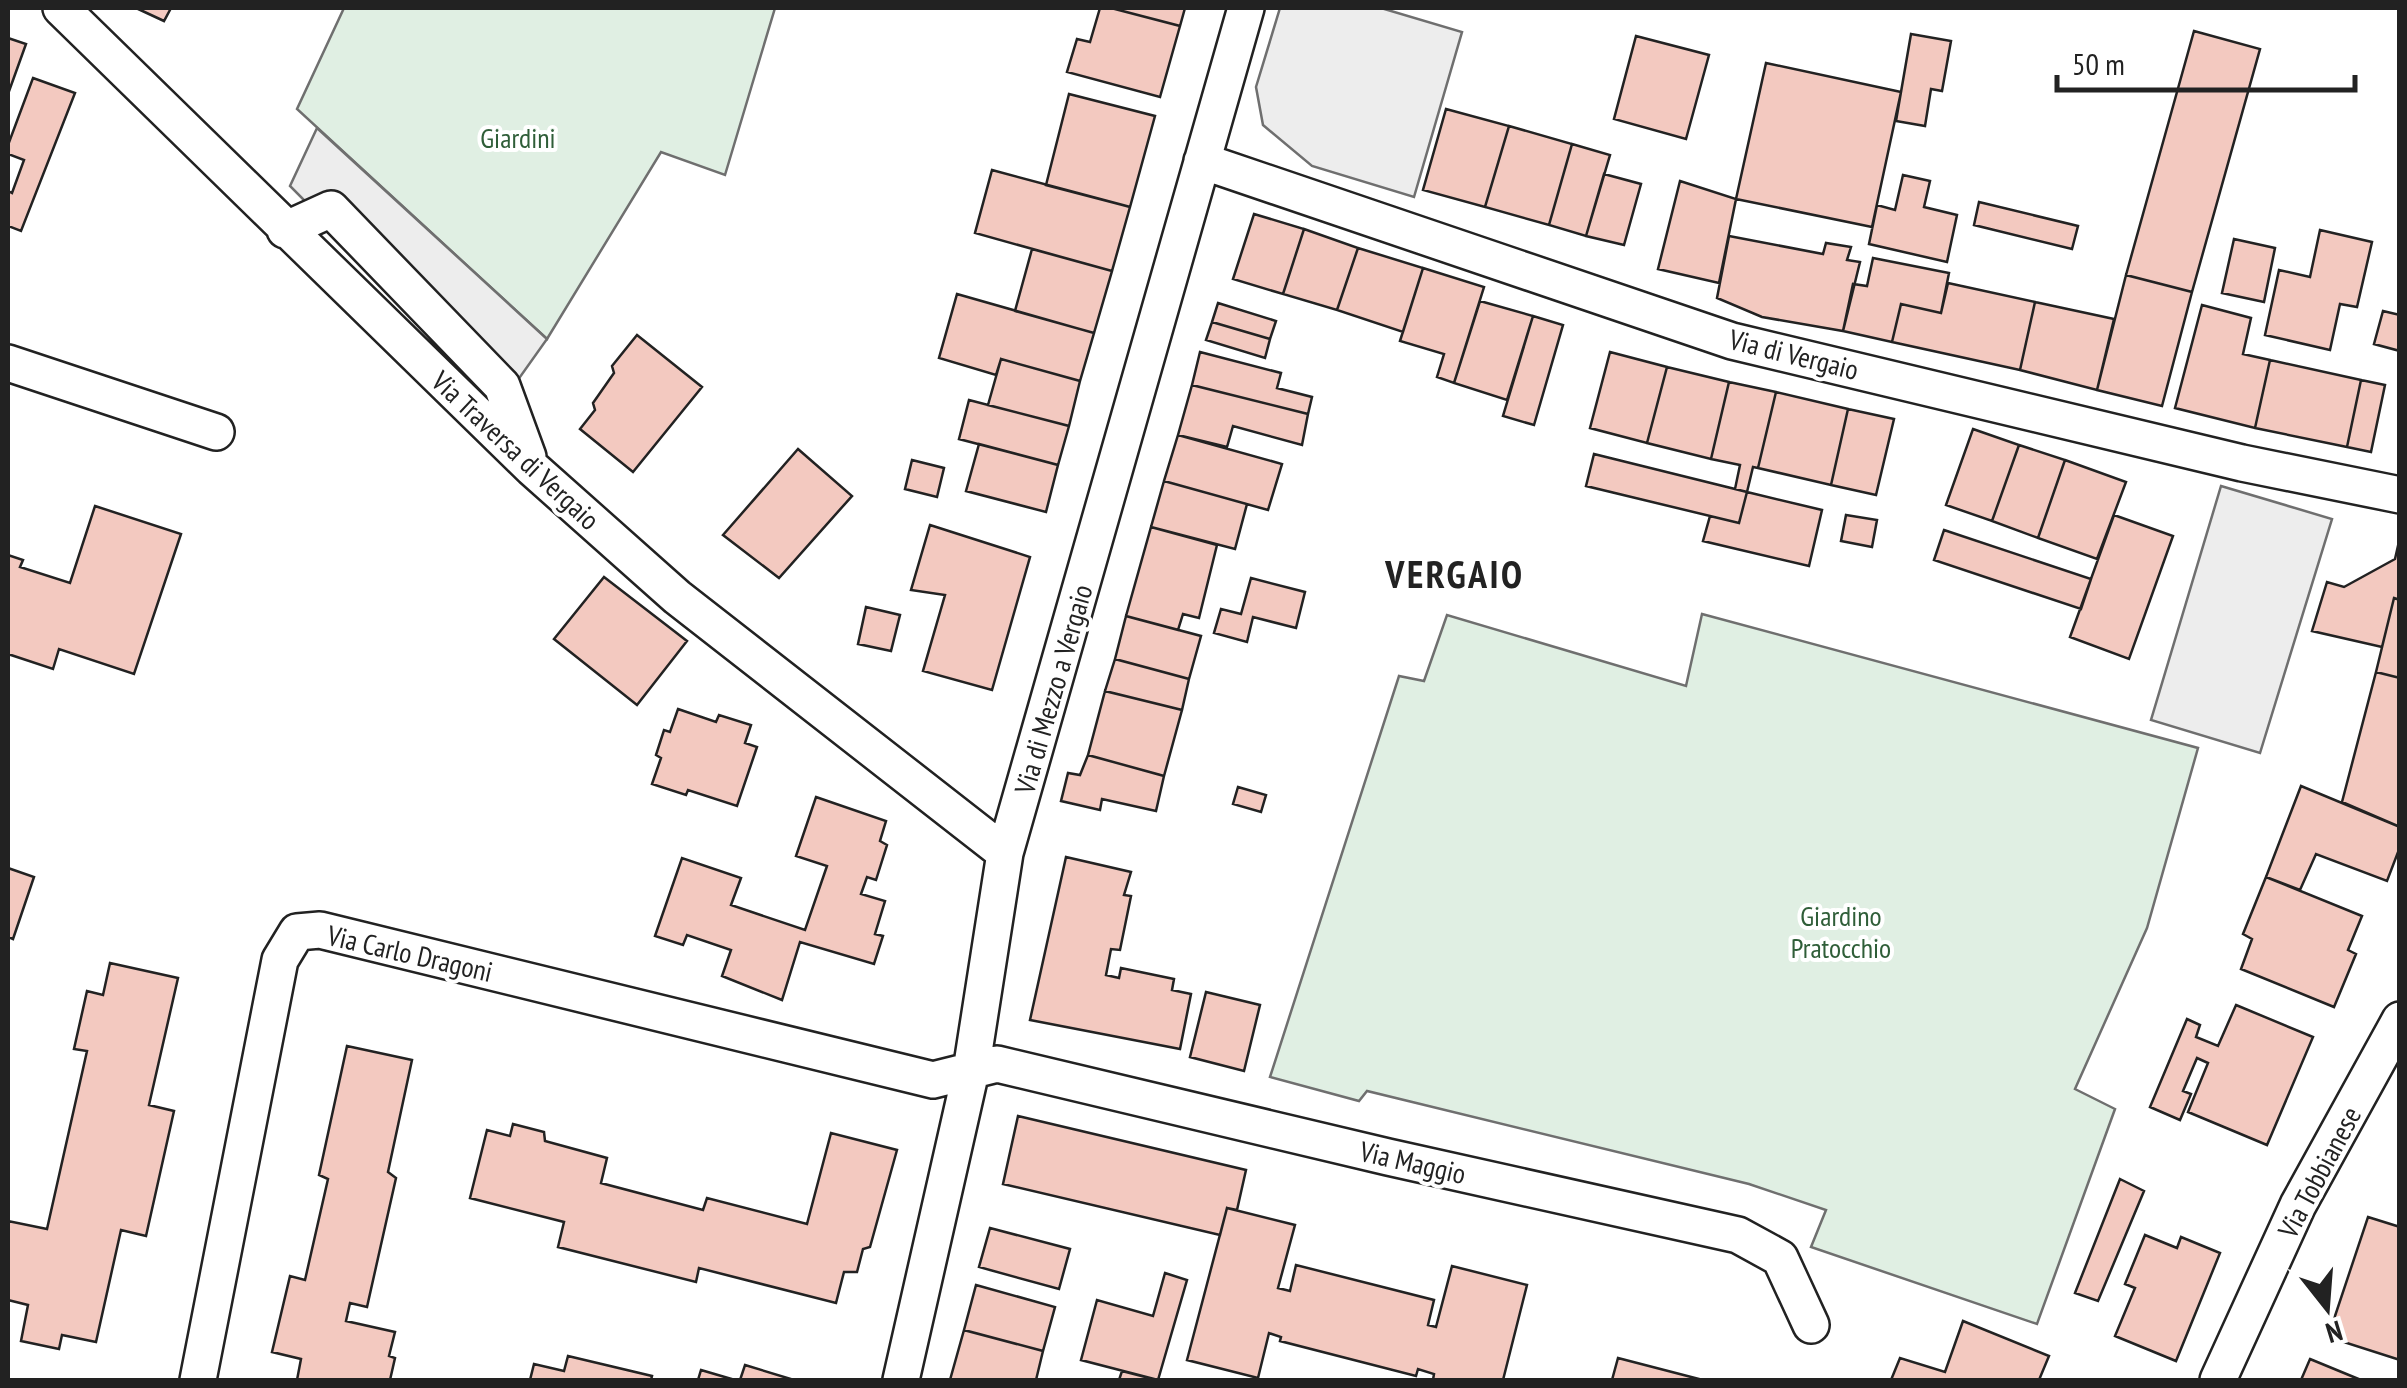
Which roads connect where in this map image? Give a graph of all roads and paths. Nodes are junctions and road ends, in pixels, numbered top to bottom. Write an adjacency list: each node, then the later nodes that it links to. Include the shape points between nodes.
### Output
1 (61, 8): 7 (street, Via Traversa di Vergaio, via 532,468 677,597)
2 (1246, 8): 3 (street, Via di Mezzo a Vergaio)
3 (1202, 161): 6 (street, Via di Vergaio, via 1732,340); 7 (street, Via di Mezzo a Vergaio)
4 (8, 362): 5 (street)
5 (216, 432)
6 (2400, 495)
7 (1006, 853): 9 (street, Via di Mezzo a Vergaio)
8 (2400, 1020): 13 (street, Via Tobbianese, via 2298,1205)
9 (971, 1071): 10 (street, Via Maggio, via 998,1064 1738,1236 1780,1258); 11 (street, Via Carlo Dragoni, via 933,1080 320,930 297,932 280,960); 12 (street, Via di Mezzo a Vergaio)
10 (1811, 1325)
11 (198, 1380)
12 (901, 1380)
13 (2218, 1380)

